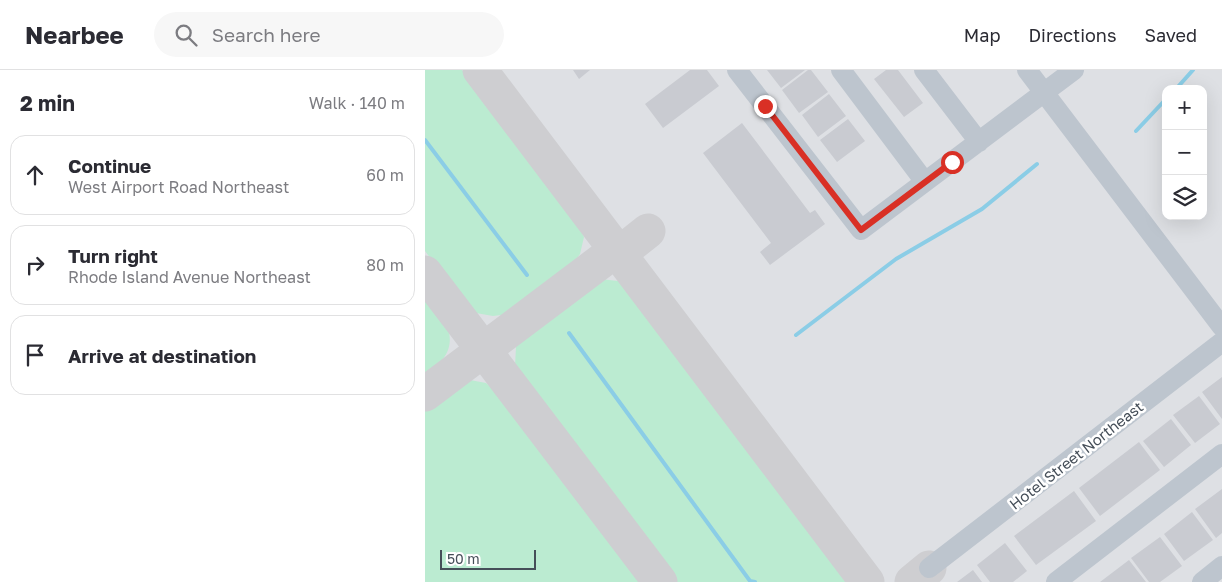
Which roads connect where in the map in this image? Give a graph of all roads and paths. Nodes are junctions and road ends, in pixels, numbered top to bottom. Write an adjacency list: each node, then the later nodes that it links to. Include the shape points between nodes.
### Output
1 (737, 70): 8 (lane, via 861,230)
2 (841, 70): 8 (lane)
3 (924, 70): 7 (lane)
4 (1027, 70): 6 (lane)
5 (1074, 70): 6 (lane)
6 (1044, 92): 7 (lane); 9 (lane)
7 (979, 142): 8 (lane)
8 (925, 182)
9 (1222, 327)
10 (1222, 342): 13 (lane, Hotel Street Northeast)
11 (1222, 454): 14 (lane)
12 (1222, 566): 15 (lane)
13 (929, 568)
14 (1055, 582)
15 (1202, 582)

